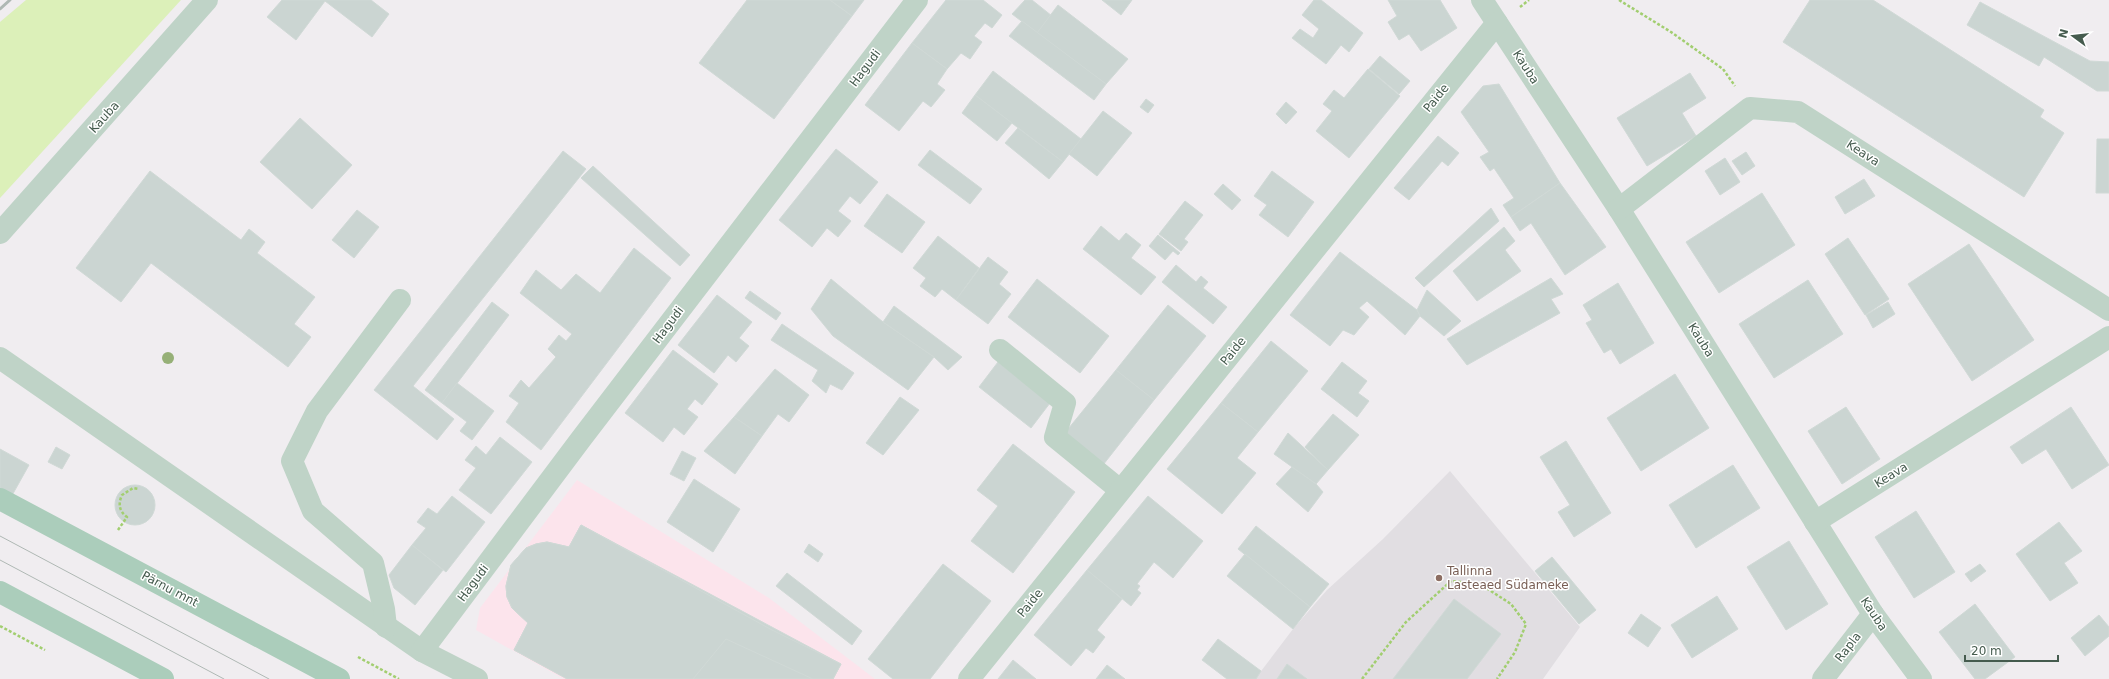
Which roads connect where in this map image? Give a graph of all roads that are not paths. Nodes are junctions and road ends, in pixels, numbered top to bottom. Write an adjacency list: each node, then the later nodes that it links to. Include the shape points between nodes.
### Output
1 (207, 0): 6 (street, Kauba)
2 (917, 0): 18 (street, Hagudi)
3 (1482, 0): 4 (street, Kauba)
4 (1497, 23): 5 (street, Kauba); 12 (street, Paide)
5 (1618, 210): 8 (street, Keava, via 1750,108 1798,112); 14 (street, Kauba)
6 (0, 233)
7 (400, 300): 17 (street, via 317,411 292,461 313,511 373,563)
8 (2109, 310)
9 (2109, 338): 14 (street, Keava)
10 (1000, 350): 12 (street, via 1065,404 1055,436)
11 (0, 358): 17 (street)
12 (1120, 490): 22 (street, Paide)
13 (0, 499): 20 (main road, Pärnu mnt)
14 (1814, 522): 16 (street, Kauba)
15 (0, 592): 19 (main road)
16 (1874, 614): 23 (street, Rapla); 24 (street, Kauba)
17 (386, 627): 18 (street)
18 (422, 651): 21 (street)
19 (163, 679)
20 (339, 679)
21 (477, 679)
22 (969, 679)
23 (1823, 679)
24 (1921, 679)

